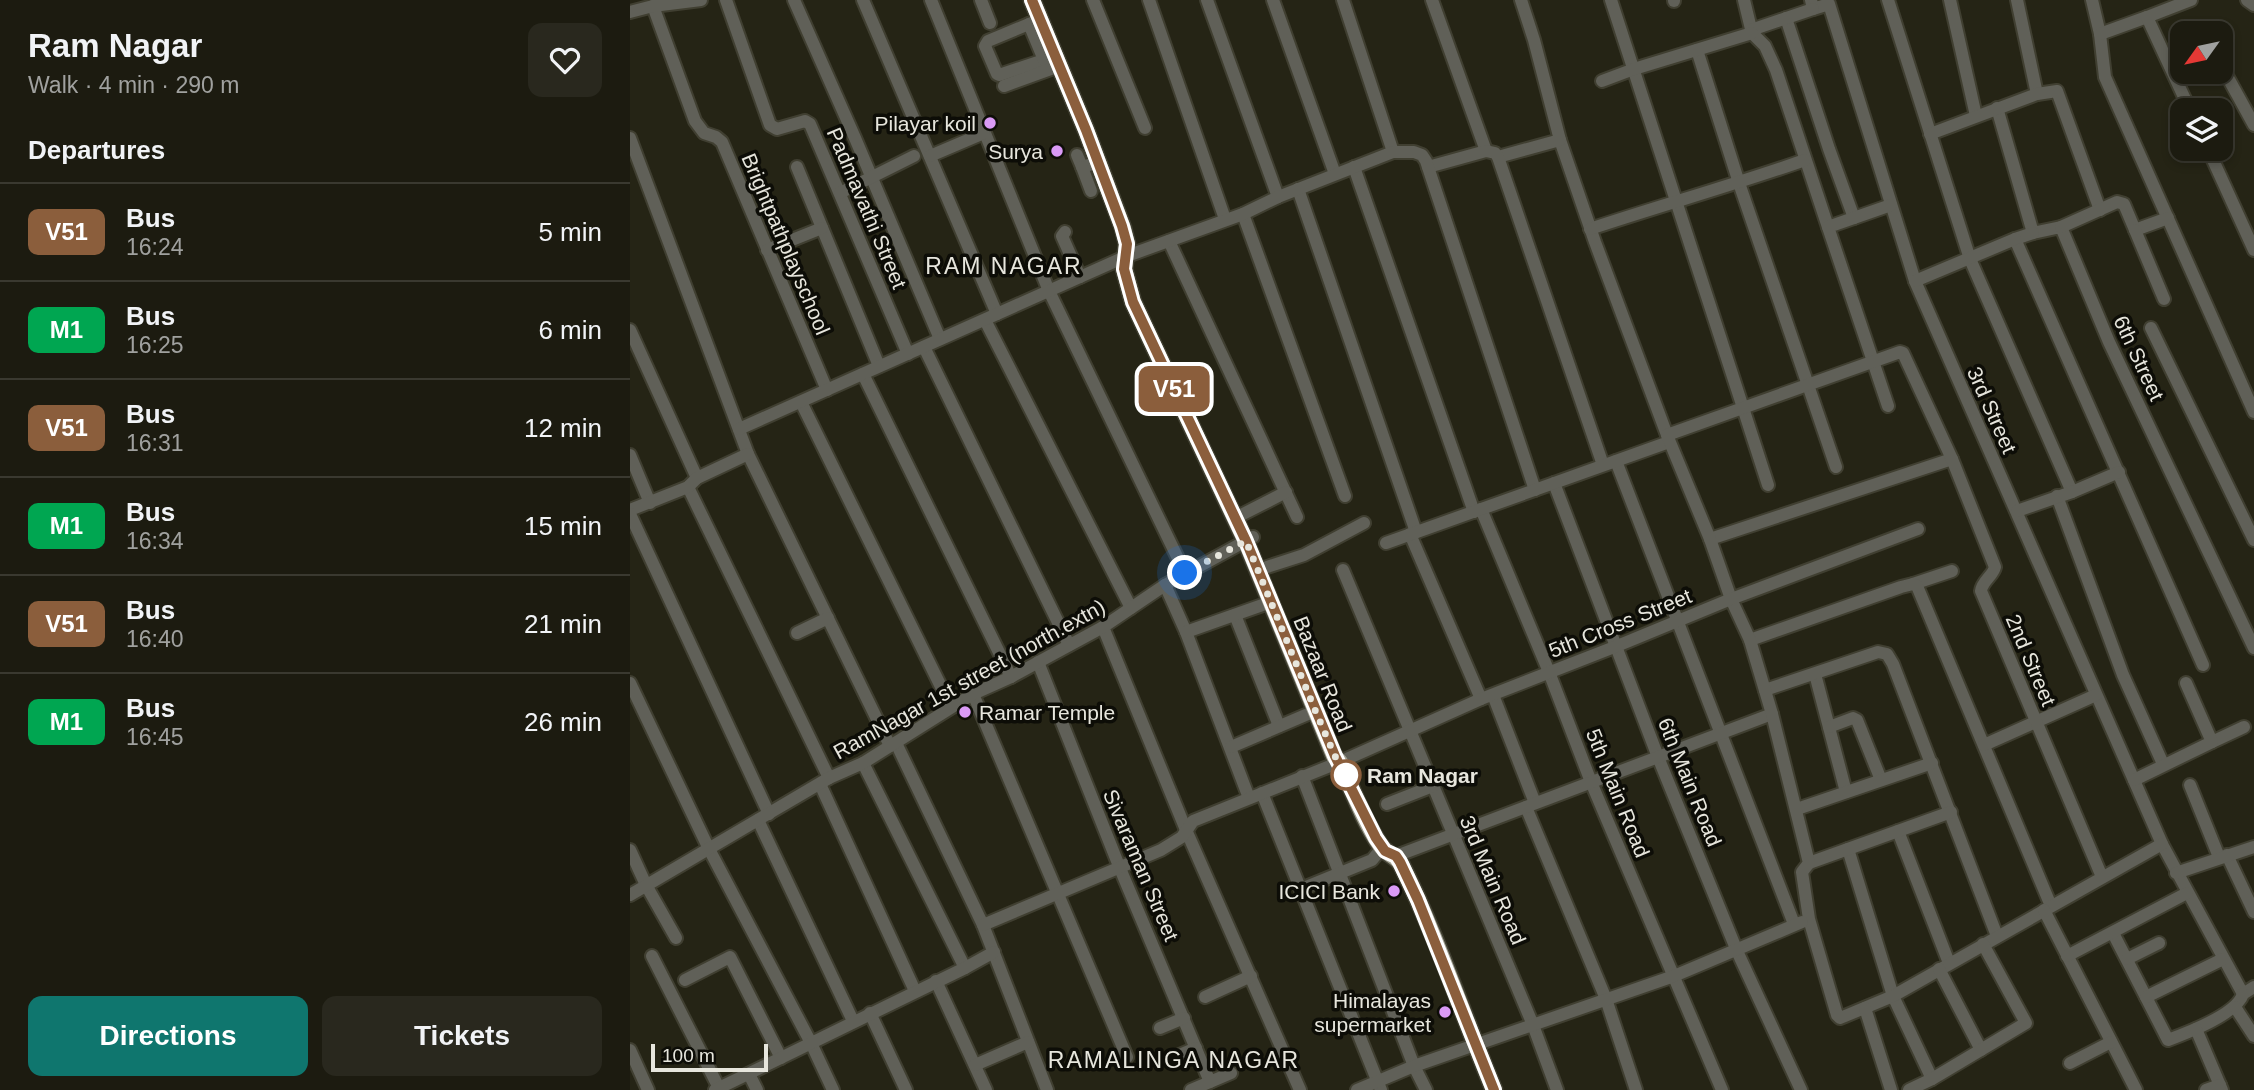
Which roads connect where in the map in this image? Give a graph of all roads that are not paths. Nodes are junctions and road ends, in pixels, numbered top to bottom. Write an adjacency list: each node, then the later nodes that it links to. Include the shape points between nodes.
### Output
1 (701, 0): 25 (street)
2 (726, 0): 65 (street, Padmavathi Street, via 770,125 777,129 808,122)
3 (794, 0): 61 (street)
4 (863, 0): 53 (street)
5 (931, 0): 46 (street)
6 (981, 0): 31 (street)
7 (1032, 0): 30 (main road)
8 (1093, 0): 45 (street)
9 (1149, 0): 73 (street)
10 (1207, 0): 66 (street)
11 (1273, 0): 60 (street)
12 (1343, 0): 50 (street)
13 (1432, 0): 51 (street)
14 (1521, 0): 49 (street)
15 (1611, 0): 36 (street)
16 (1744, 0): 32 (street)
17 (1888, 0): 47 (street)
18 (1950, 0): 43 (street)
19 (2017, 0): 40 (street)
20 (2092, 0): 33 (street)
21 (2191, 0): 26 (street)
22 (2248, 0): 24 (street)
23 (1812, 5): 29 (street); 68 (street, 3rd Street, via 1829,4)
24 (2254, 5)
25 (653, 6): 27 (street); 83 (street, Brightpathplayschool, via 695,121 722,142)
26 (2162, 6): 28 (street)
27 (630, 12)
28 (2147, 17): 33 (street); 41 (street)
29 (1786, 18): 32 (street); 71 (street)
30 (1035, 22): 35 (main road); 35 (street, via 988,41 985,46 997,75)
31 (990, 23)
32 (1752, 31): 34 (street); 54 (street, via 1776,70)
33 (2100, 34): 72 (street, via 2105,77)
34 (1697, 50): 36 (street); 62 (street)
35 (1054, 60): 38 (street); 56 (main road)
36 (1634, 69): 37 (street); 67 (street)
37 (1602, 81)
38 (1004, 83)
39 (2231, 84): 44 (street)
40 (2037, 94): 42 (street); 69 (street, via 2059,93)
41 (2184, 98)
42 (1997, 108): 43 (street); 80 (street)
43 (1976, 116): 47 (street)
44 (2254, 125)
45 (1145, 128)
46 (984, 133): 53 (street); 89 (street)
47 (1930, 134): 85 (street)
48 (630, 138): 107 (street)
49 (1560, 140): 51 (street); 77 (street)
50 (1393, 152): 58 (street); 59 (street, via 1420,154)
51 (1492, 154): 59 (street); 112 (street)
52 (914, 156): 61 (street)
53 (930, 156): 91 (street)
54 (1805, 160): 62 (street); 75 (street)
55 (2213, 161): 84 (street)
56 (1099, 162): 64 (street, via 1080,161); 86 (main road, via 1124,230)
57 (797, 167): 76 (street)
58 (1354, 167): 60 (street); 124 (street, 5th Main Road)
59 (1427, 167): 118 (street)
60 (1335, 174): 63 (street)
61 (872, 176): 65 (street); 95 (street)
62 (1739, 183): 67 (street); 101 (street)
63 (1298, 189): 66 (street); 131 (street)
64 (1091, 191)
65 (840, 193): 97 (street, Padmavathi Street)
66 (1278, 197): 70 (street)
67 (1676, 201): 77 (street); 105 (street)
68 (1891, 205): 71 (street); 88 (street, 3rd Street)
69 (2100, 210): 74 (street); 78 (street, via 2121,202)
70 (1242, 214): 73 (street); 120 (street)
71 (1854, 218): 75 (street)
72 (2168, 218): 78 (street); 106 (street)
73 (1225, 219): 82 (street)
74 (2062, 226): 80 (street); 154 (street, 6th Street, via 2109,342)
75 (1828, 227): 98 (street)
76 (822, 228): 83 (street); 99 (street)
77 (1590, 229): 108 (street)
78 (2135, 230): 90 (street)
79 (1065, 232): 87 (street, via 1062,236)
80 (2033, 233): 81 (street)
81 (2015, 239): 85 (street); 114 (street)
82 (1169, 242): 86 (street); 122 (street)
83 (767, 250): 102 (street, Brightpathplayschool)
84 (2254, 250)
85 (1970, 259): 88 (street); 119 (street)
86 (1126, 260): 87 (street); 127 (main road, via 1139,298); 132 (main road, via 1125,276 1133,302)
87 (1080, 277): 89 (street)
88 (1915, 281): 125 (street, 3rd Street)
89 (1049, 291): 91 (street); 139 (street)
90 (2164, 299)
91 (998, 314): 92 (street)
92 (985, 320): 95 (street); 144 (street)
93 (2151, 328): 134 (street)
94 (630, 330): 115 (street)
95 (940, 339): 96 (street)
96 (924, 347): 97 (street); 152 (street)
97 (908, 354): 99 (street)
98 (1872, 363): 101 (street); 104 (street); 111 (street, via 1900,352 1906,356)
99 (880, 366): 100 (street)
100 (863, 374): 102 (street); 159 (street)
101 (1808, 386): 105 (street); 113 (street)
102 (827, 390): 103 (street)
103 (801, 402): 107 (street); 166 (street)
104 (1888, 406)
105 (1742, 408): 108 (street); 117 (street)
106 (2254, 412)
107 (740, 429): 109 (street)
108 (1668, 438): 112 (street); 133 (street)
109 (748, 454): 115 (street); 146 (street)
110 (630, 455): 123 (street)
111 (1952, 459): 133 (street); 169 (street, 2nd Street, via 1995,566 1981,592)
112 (1610, 463): 116 (street); 147 (street)
113 (1836, 467)
114 (2119, 472): 119 (street); 156 (street)
115 (693, 482): 123 (street); 187 (street)
116 (1554, 483): 118 (street); 153 (street, 6th Main Road)
117 (1768, 485)
118 (1535, 490): 124 (street)
119 (2072, 492): 121 (street)
120 (1345, 496)
121 (2057, 496): 125 (street); 183 (street, via 2123,675)
122 (1288, 497): 127 (street); 128 (street)
123 (650, 503): 126 (street)
124 (1477, 510): 131 (street); 157 (street, 5th Main Road)
125 (2017, 511): 164 (street, 3rd Street)
126 (630, 512): 197 (street)
127 (1243, 514): 132 (main road)
128 (1297, 517)
129 (1364, 523): 136 (street, via 1304,555)
130 (1918, 529): 142 (street, 5th Cross Street)
131 (1413, 533): 135 (street); 165 (street)
132 (1250, 539): 136 (main road); 139 (street, RamNagar 1st street (north.extn)); 143 (main road, Bazaar Road)
133 (1710, 539): 142 (street)
134 (2254, 540)
135 (1386, 543)
136 (1267, 567): 180 (main road, via 1336,740)
137 (1343, 570): 173 (street, 3rd Main Road)
138 (1952, 571): 140 (street)
139 (1185, 573): 141 (street, RamNagar 1st street (north.extn))
140 (1913, 584): 151 (street); 177 (street)
141 (1166, 585): 144 (street, RamNagar 1st street (north.extn)); 149 (street)
142 (1731, 599): 147 (street, 5th Cross Street); 151 (street)
143 (1271, 602): 145 (street); 167 (main road, Bazaar Road)
144 (1131, 608): 148 (street, RamNagar 1st street (north.extn))
145 (1235, 615): 149 (street); 170 (street)
146 (828, 618): 150 (street); 176 (street)
147 (1676, 621): 153 (street, 5th Cross Street); 174 (street)
148 (1103, 627): 152 (street, RamNagar 1st street (north.extn)); 198 (street)
149 (1186, 632): 178 (street)
150 (797, 633)
151 (1750, 640): 162 (street)
152 (1069, 645): 155 (street, RamNagar 1st street (north.extn))
153 (1617, 646): 157 (street, 5th Cross Street); 179 (street, 6th Main Road)
154 (2254, 648)
155 (1038, 662): 159 (street, RamNagar 1st street (north.extn)); 209 (street, Sivaraman Street)
156 (2203, 665)
157 (1549, 672): 165 (street, 5th Cross Street); 188 (street, 5th Main Road)
158 (1815, 674): 162 (street); 171 (street); 182 (street, via 1878,652 1887,654)
159 (1011, 677): 163 (street, RamNagar 1st street (north.extn))
160 (630, 683): 203 (street)
161 (2186, 683): 175 (street)
162 (1765, 691): 168 (street)
163 (973, 694): 166 (street, RamNagar 1st street (north.extn)); 215 (street)
164 (2096, 695): 169 (street); 186 (street, 3rd Street)
165 (1487, 697): 173 (street, 5th Cross Street); 194 (street)
166 (951, 707): 176 (street, RamNagar 1st street (north.extn))
167 (1315, 710): 170 (street); 180 (main road, Bazaar Road)
168 (1772, 714): 174 (street); 195 (street)
169 (2036, 722): 177 (street); 212 (street, 2nd Street)
170 (1279, 726): 178 (street)
171 (1829, 727): 185 (street, via 1857,720); 191 (street)
172 (2244, 727): 175 (street)
173 (1410, 732): 180 (street, 5th Cross Street); 190 (street, 3rd Main Road)
174 (1719, 734): 179 (street); 222 (street)
175 (2212, 742): 183 (street)
176 (893, 744): 181 (street, RamNagar 1st street (north.extn)); 221 (street)
177 (1984, 745): 218 (street)
178 (1231, 747): 192 (street)
179 (1658, 757): 188 (street); 228 (street, 6th Main Road)
180 (1337, 759): 184 (street, 5th Cross Street); 206 (main road, Bazaar Road)
181 (863, 763): 187 (street, RamNagar 1st street (north.extn)); 235 (street)
182 (1931, 763): 185 (street); 196 (street)
183 (2163, 764): 186 (street)
184 (1302, 776): 192 (street, 5th Cross Street); 210 (street)
185 (1881, 780): 191 (street)
186 (2134, 780): 201 (street, 3rd Street)
187 (824, 781): 197 (street, RamNagar 1st street (north.extn)); 240 (street)
188 (1591, 782): 194 (street); 237 (street, 5th Main Road)
189 (2190, 785): 207 (street)
190 (1433, 786): 193 (street); 200 (street, 3rd Main Road)
191 (1846, 792): 195 (street)
192 (1256, 795): 198 (street, 5th Cross Street, via 1194,821); 214 (street)
193 (1387, 804)
194 (1531, 805): 200 (street); 245 (street)
195 (1797, 809): 208 (street)
196 (1951, 812): 199 (street); 224 (street)
197 (763, 817): 203 (street, RamNagar 1st street (north.extn)); 250 (street)
198 (1186, 830): 209 (street, 5th Cross Street, via 1177,842); 236 (street)
199 (1898, 831): 204 (street); 234 (street)
200 (1453, 834): 206 (street); 251 (street, 3rd Main Road)
201 (2162, 844): 211 (street, 3rd Street); 212 (street)
202 (2254, 847): 207 (street)
203 (709, 849): 213 (street, RamNagar 1st street (north.extn)); 257 (street)
204 (1848, 849): 208 (street); 242 (street)
205 (630, 850): 213 (street)
206 (1389, 853): 210 (street); 258 (main road, Bazaar Road)
207 (2223, 856): 211 (street); 219 (street)
208 (1808, 863): 220 (street, via 1802,872)
209 (1119, 866): 215 (street, 5th Cross Street); 249 (street, Sivaraman Street)
210 (1340, 873): 214 (street); 267 (street)
211 (2176, 873): 216 (street, 3rd Street)
212 (2102, 877): 218 (street)
213 (646, 886): 217 (street, RamNagar 1st street (north.extn)); 225 (street)
214 (1301, 889): 272 (street)
215 (1058, 892): 221 (street, 5th Cross Street); 262 (street)
216 (2187, 893): 223 (street); 232 (street, 3rd Street)
217 (630, 895)
218 (2048, 908): 224 (street); 231 (street)
219 (2254, 912)
220 (1809, 919): 222 (street); 247 (street, via 1837,1015 1840,1018)
221 (983, 925): 229 (street)
222 (1794, 925): 228 (street)
223 (2113, 933): 231 (street); 233 (street)
224 (1997, 936): 227 (street)
225 (676, 938)
226 (2159, 943): 233 (street)
227 (1983, 944): 234 (street); 261 (street, via 2026,1023)
228 (1737, 951): 237 (street); 290 (street, 6th Main Road)
229 (993, 952): 235 (street); 255 (street)
230 (652, 956): 274 (street)
231 (2067, 956): 256 (street)
232 (2222, 959): 241 (street, 3rd Street); 244 (street)
233 (2127, 960): 244 (street)
234 (1944, 966): 242 (street); 261 (street)
235 (965, 968): 239 (street)
236 (1251, 976): 243 (street); 282 (street)
237 (1674, 976): 245 (street); 289 (street, 5th Main Road)
238 (685, 980): 264 (street, via 730,957)
239 (936, 981): 240 (street); 266 (street)
240 (915, 990): 248 (street)
241 (2248, 991): 246 (street)
242 (1893, 996): 247 (street); 270 (street)
243 (1205, 997)
244 (2146, 997): 253 (street, via 2168,1040)
245 (1606, 999): 251 (street); 288 (street)
246 (2235, 1007): 253 (street); 254 (street)
247 (1865, 1008): 291 (street)
248 (870, 1013): 250 (street); 278 (street)
249 (1184, 1018): 252 (street); 259 (street, Sivaraman Street)
250 (853, 1021): 257 (street)
251 (1533, 1026): 258 (street); 287 (street, 3rd Main Road)
252 (1160, 1028)
253 (2196, 1029): 273 (street)
254 (2254, 1036)
255 (1028, 1042): 266 (street); 280 (street)
256 (2111, 1042): 265 (street); 293 (street)
257 (811, 1043): 264 (street); 277 (street)
258 (1472, 1046): 267 (street); 285 (main road, Bazaar Road); 286 (main road, Bazaar Road)
259 (1196, 1048): 263 (street); 271 (street, Sivaraman Street)
260 (630, 1050): 275 (street)
261 (1980, 1050): 270 (street)
262 (1127, 1056)
263 (1177, 1056)
264 (781, 1058): 269 (street)
265 (2070, 1062)
266 (975, 1065): 279 (street)
267 (1414, 1066): 272 (street); 284 (street)
268 (1231, 1073): 271 (street)
269 (749, 1074): 274 (street); 276 (street)
270 (1932, 1079): 292 (street)
271 (1210, 1082): 281 (street)
272 (1379, 1086): 283 (street)
273 (2221, 1087): 294 (street)
274 (717, 1089)
275 (648, 1090)
276 (757, 1090)
277 (833, 1090)
278 (906, 1090)
279 (986, 1090)
280 (1047, 1090)
281 (1191, 1090)
282 (1300, 1090)
283 (1357, 1090)
284 (1426, 1090)
285 (1487, 1090)
286 (1494, 1090)
287 (1557, 1090)
288 (1636, 1090)
289 (1722, 1090)
290 (1801, 1090)
291 (1891, 1090)
292 (1909, 1090)
293 (2136, 1090)
294 (2206, 1090)

